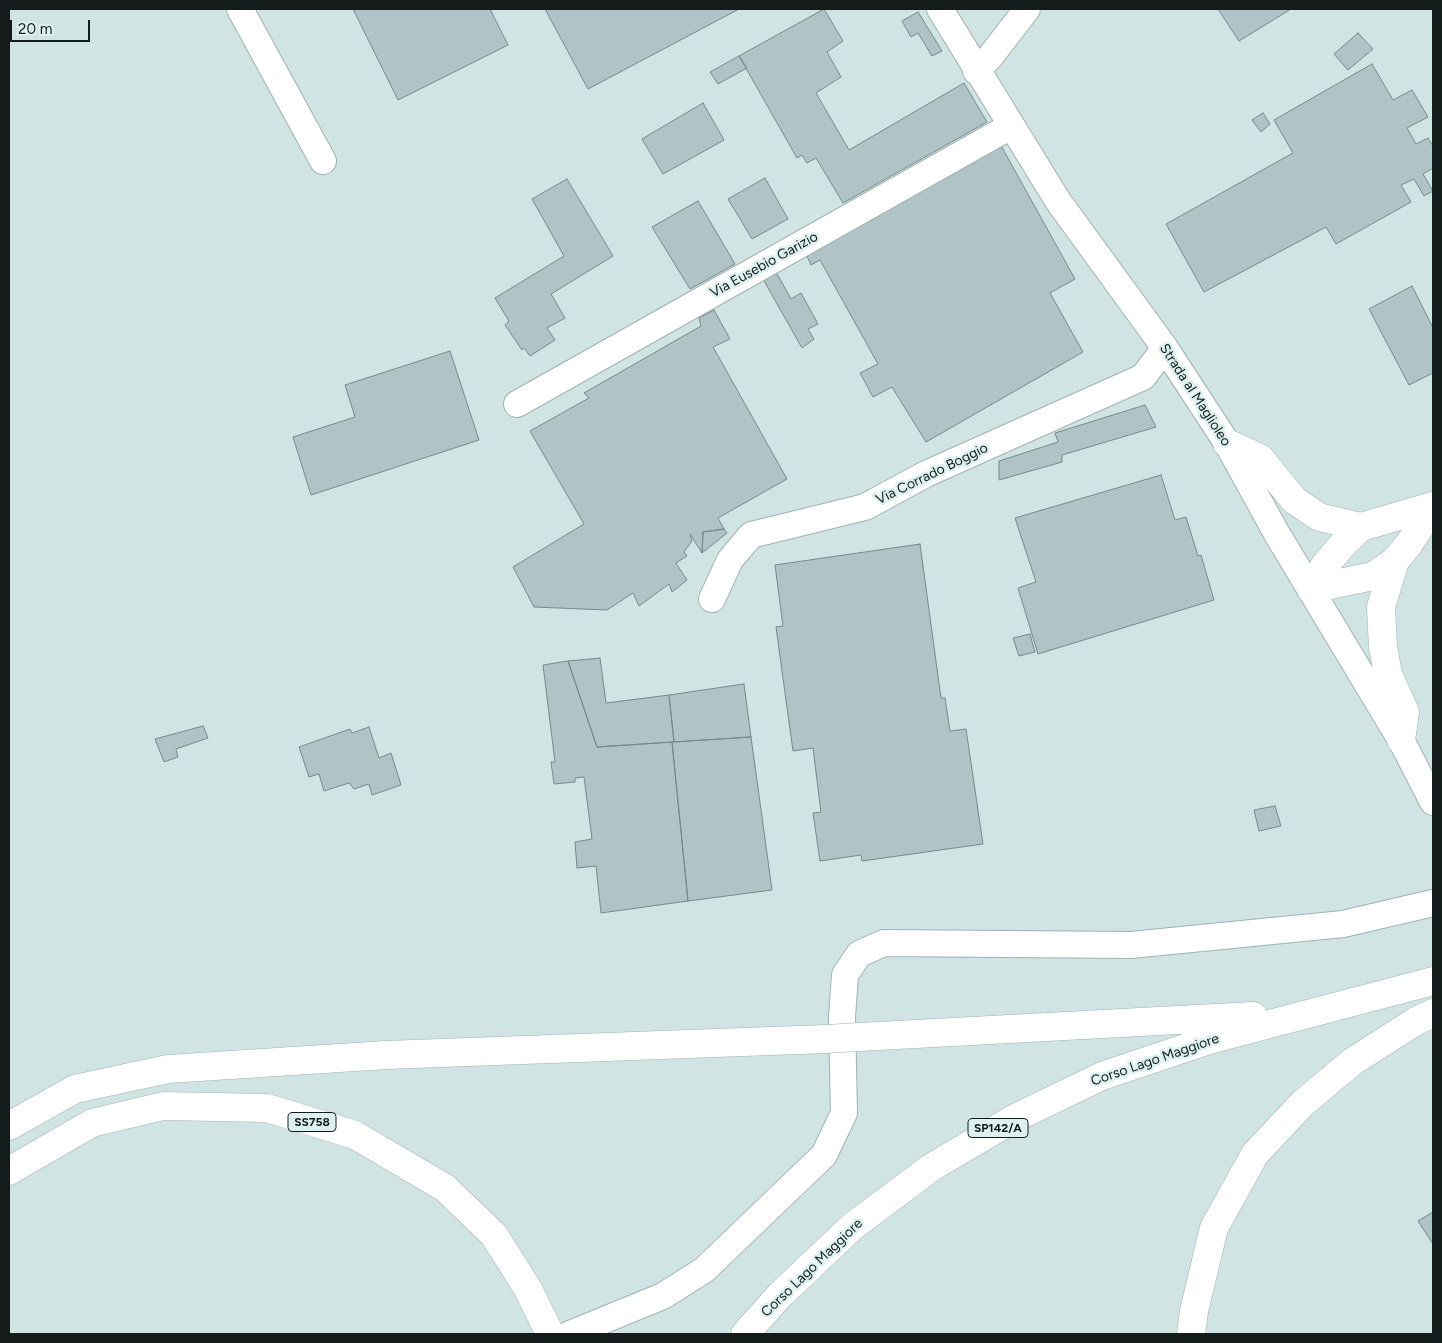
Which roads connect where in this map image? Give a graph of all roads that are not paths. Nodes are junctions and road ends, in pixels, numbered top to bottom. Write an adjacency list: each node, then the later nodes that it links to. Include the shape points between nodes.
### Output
1 (240, 9): 6 (street)
2 (940, 9): 4 (street, Strada al Maglioleo)
3 (1027, 9): 4 (street)
4 (976, 71): 5 (street, Strada al Maglioleo)
5 (1012, 126): 7 (street, Strada al Maglioleo, via 1058,201); 8 (street, Via Eusebio Garizio)
6 (323, 161)
7 (1165, 348): 9 (street, Strada al Maglioleo); 14 (street, Via Corrado Boggio, via 1142,377 926,474 866,507 751,535 730,560)
8 (517, 404)
9 (1227, 443): 11 (highway, via 1260,458 1294,500 1319,517); 13 (street, Strada al Maglioleo)
10 (1433, 507): 11 (highway); 12 (highway)
11 (1361, 526): 13 (highway, via 1325,566)
12 (1394, 561): 13 (highway, via 1373,576); 15 (highway, via 1380,607 1388,674 1405,712)
13 (1311, 589): 15 (street, Strada al Maglioleo)
14 (712, 599)
15 (1401, 740): 16 (street, Strada al Maglioleo)
16 (1433, 802)
17 (1433, 903): 24 (street, via 1343,924 1131,944 884,943 859,954 845,975 842,1017 844,1112 824,1155 704,1270 663,1296)
18 (1433, 981): 20 (highway, Corso Lago Maggiore / SP142/A)
19 (1433, 1013): 26 (highway, via 1352,1062 1303,1103 1254,1154 1214,1228)
20 (1304, 1014): 21 (highway, bridge, via 826,1039 386,1055 168,1069 75,1089); 25 (highway, Corso Lago Maggiore / SP142/A, via 1209,1040 1102,1076 1015,1118 932,1167 852,1226 780,1295)
21 (9, 1126)
22 (9, 1171): 23 (highway, SS758, via 92,1123 163,1106 267,1108 355,1135 445,1188 494,1235 528,1289)
23 (548, 1329)
24 (570, 1334)
25 (745, 1334)
26 (1191, 1334)

